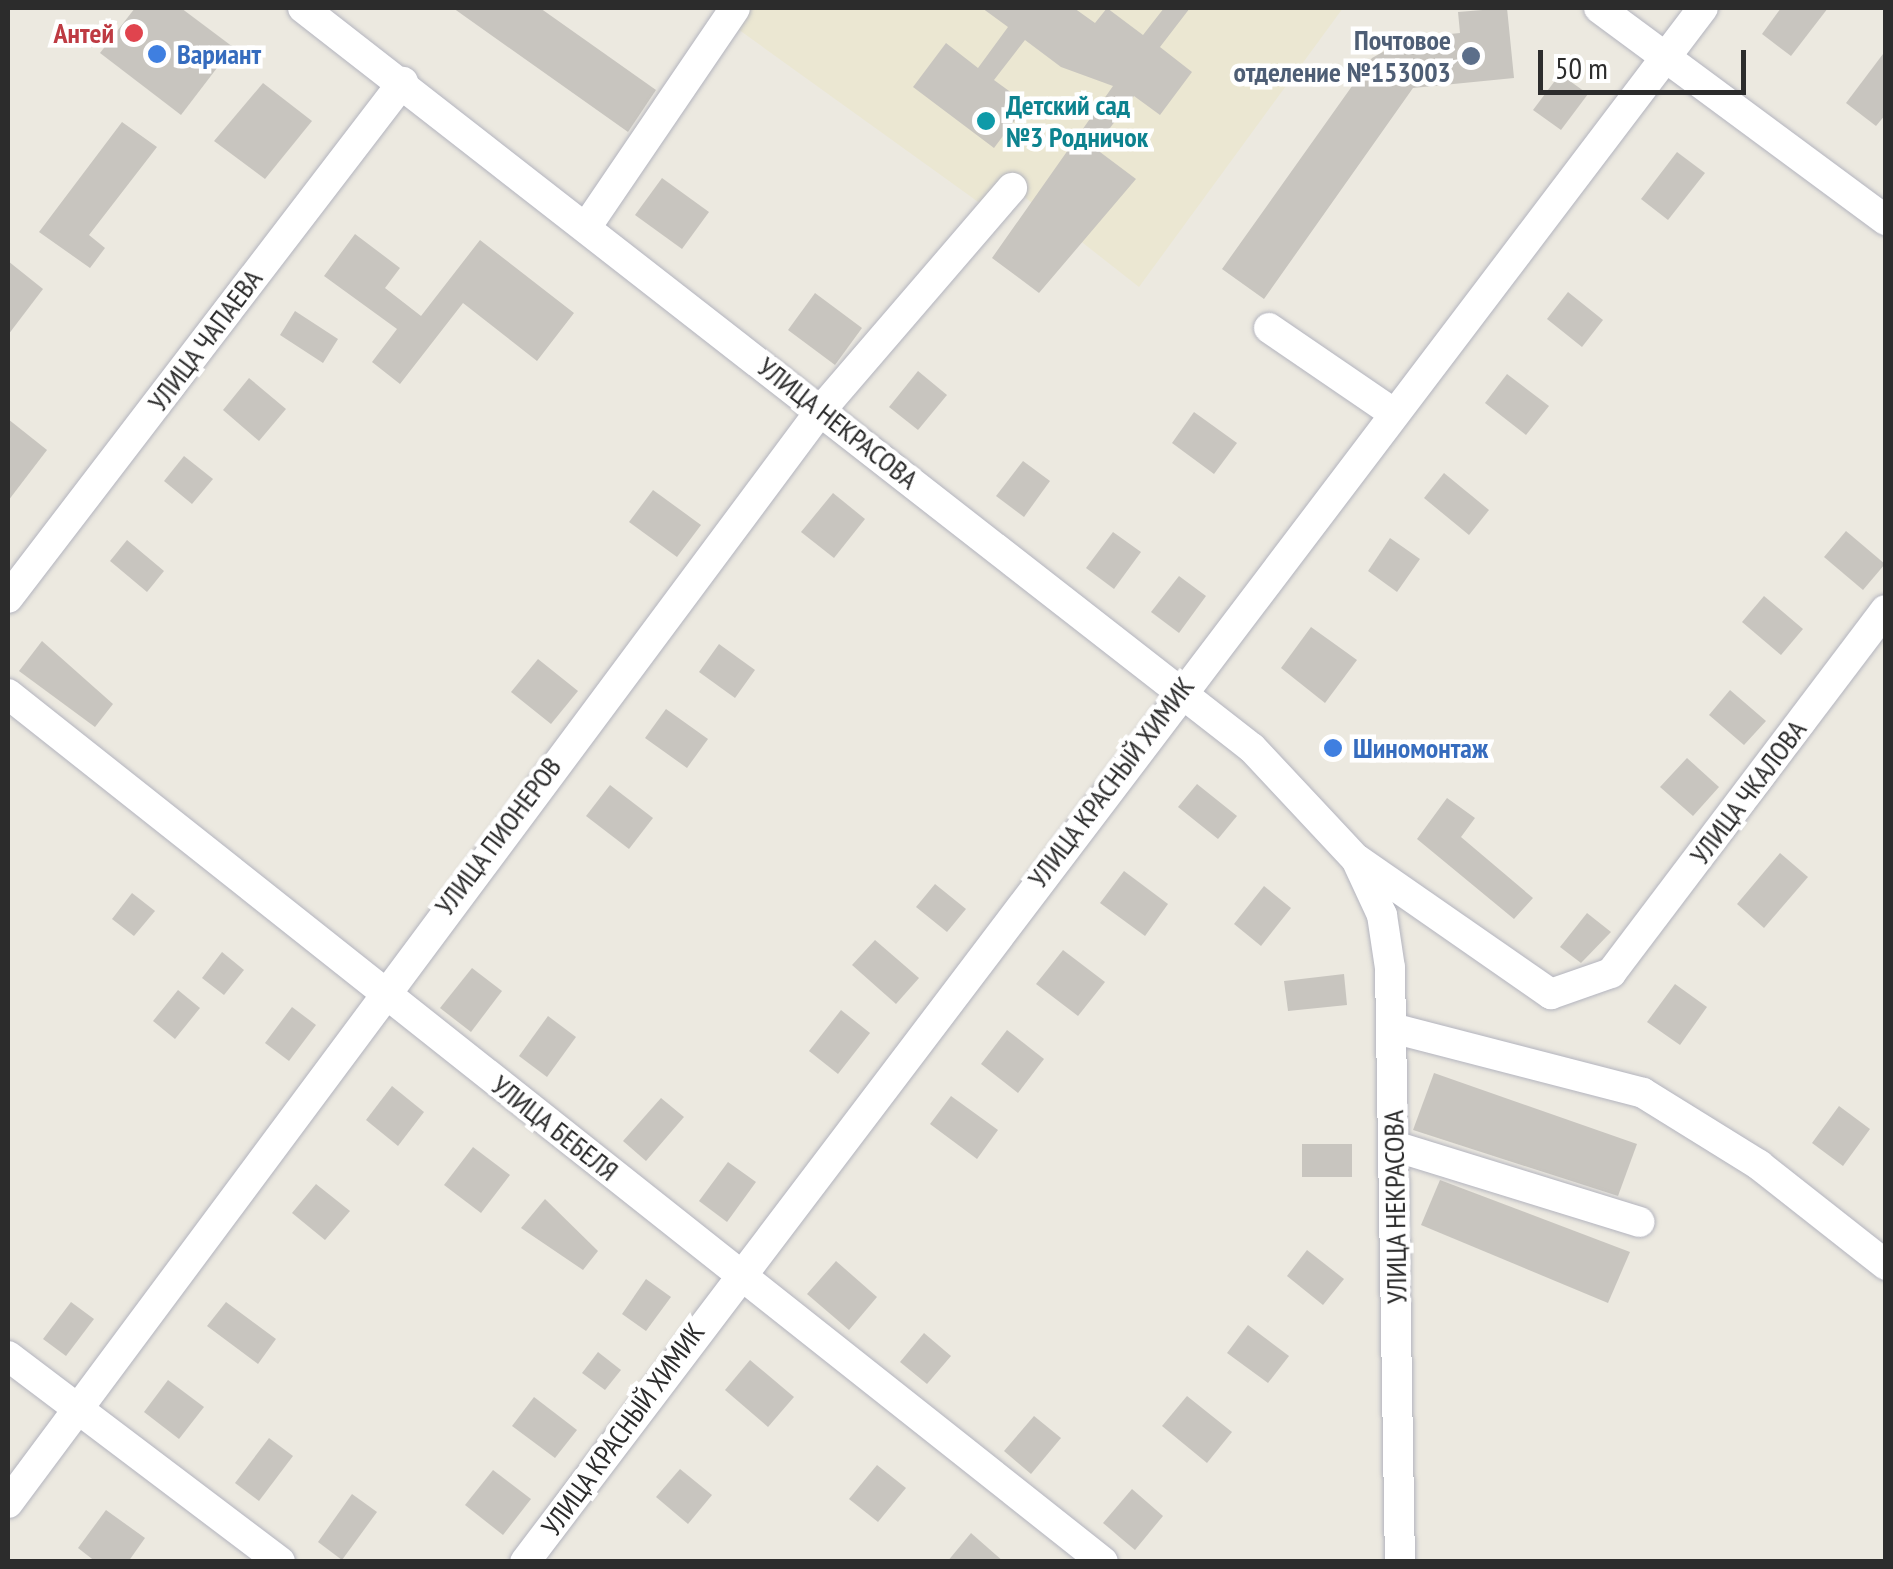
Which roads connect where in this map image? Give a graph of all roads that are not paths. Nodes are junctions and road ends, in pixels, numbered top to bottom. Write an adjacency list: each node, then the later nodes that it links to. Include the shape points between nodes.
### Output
1 (303, 8): 6 (street, УЛИЦА НЕКРАСОВА)
2 (735, 8): 9 (street)
3 (1599, 8): 5 (street)
4 (1703, 8): 5 (street, УЛИЦА КРАСНЫЙ ХИМИК)
5 (1666, 57): 8 (street); 12 (street, УЛИЦА КРАСНЫЙ ХИМИК)
6 (402, 82): 9 (street, УЛИЦА НЕКРАСОВА); 13 (street, УЛИЦА ЧАПАЕВА)
7 (1012, 188): 11 (street, УЛИЦА ПИОНЕРОВ)
8 (1886, 220)
9 (587, 226): 11 (street, УЛИЦА НЕКРАСОВА)
10 (1269, 328): 12 (street)
11 (821, 410): 15 (street, УЛИЦА НЕКРАСОВА); 19 (street, УЛИЦА ПИОНЕРОВ)
12 (1393, 413): 15 (street, УЛИЦА КРАСНЫЙ ХИМИК)
13 (8, 598)
14 (1886, 610): 18 (street, УЛИЦА ЧКАЛОВА)
15 (1180, 691): 17 (street, УЛИЦА НЕКРАСОВА, via 1315,806); 24 (street, УЛИЦА КРАСНЫЙ ХИМИК)
16 (8, 694): 19 (street, УЛИЦА БЕБЕЛЯ)
17 (1356, 859): 18 (street, УЛИЦА НЕКРАСОВА, via 1552,994); 20 (street, УЛИЦА НЕКРАСОВА, via 1382,915)
18 (1611, 973)
19 (381, 990): 24 (street, УЛИЦА БЕБЕЛЯ); 26 (street, УЛИЦА ПИОНЕРОВ)
20 (1392, 1028): 21 (street, УЛИЦА НЕКРАСОВА); 23 (street, via 1643,1092 1759,1164)
21 (1394, 1146): 22 (street); 31 (street, УЛИЦА НЕКРАСОВА)
22 (1638, 1222)
23 (1886, 1265)
24 (738, 1272): 29 (street, УЛИЦА КРАСНЫЙ ХИМИК); 30 (street, УЛИЦА БЕБЕЛЯ)
25 (8, 1356): 26 (street)
26 (76, 1408): 27 (street, УЛИЦА ПИОНЕРОВ); 28 (street)
27 (8, 1504)
28 (280, 1562)
29 (525, 1562)
30 (1103, 1562)
31 (1400, 1562)

